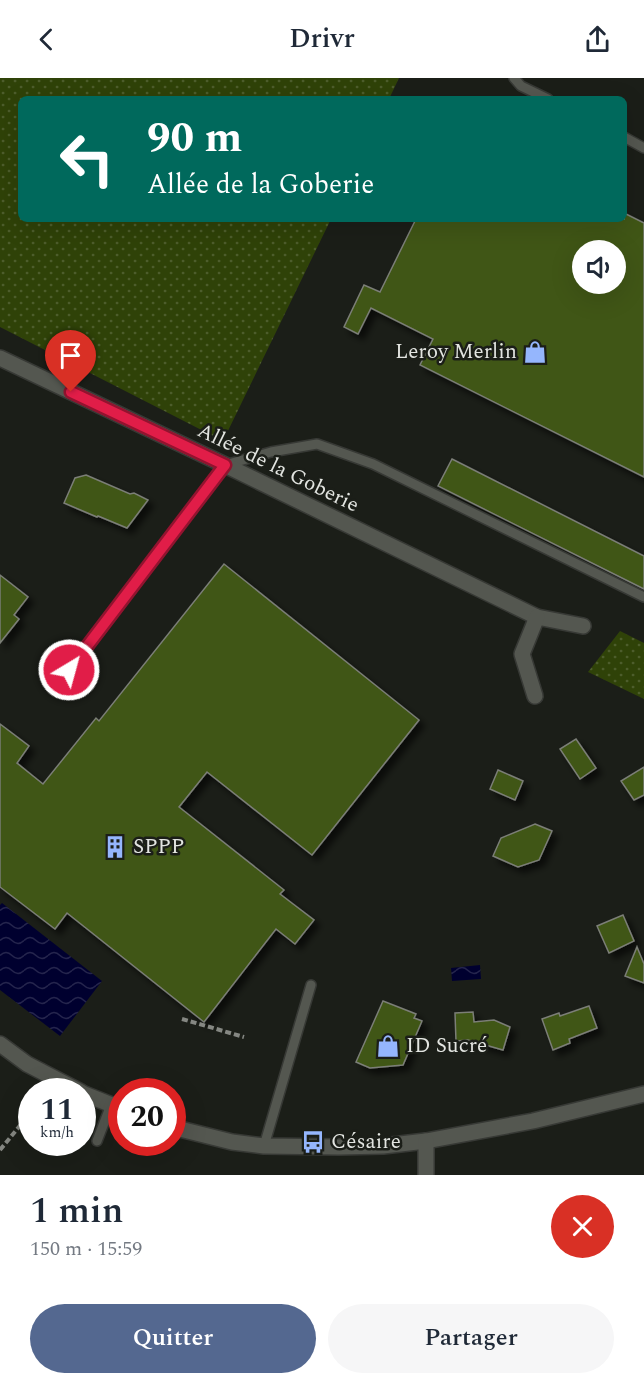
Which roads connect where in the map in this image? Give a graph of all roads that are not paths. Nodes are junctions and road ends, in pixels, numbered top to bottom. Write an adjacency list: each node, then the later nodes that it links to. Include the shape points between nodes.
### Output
1 (514, 78): 2 (lane)
2 (542, 96)
3 (627, 139): 4 (lane)
4 (644, 148)
5 (0, 358): 6 (street, Allée de la Goberie)
6 (225, 465): 7 (lane, via 317,444 373,464); 8 (street, Allée de la Goberie); 10 (lane)
7 (644, 597)
8 (537, 617): 9 (street, Allée de la Goberie); 11 (street, via 522,654)
9 (583, 626)
10 (54, 689)
11 (535, 696)
12 (311, 985): 20 (lane)
13 (0, 1044): 14 (street)
14 (54, 1078)
15 (644, 1094): 19 (street)
16 (108, 1121): 18 (lane)
17 (186, 1130): 20 (street)
18 (97, 1141)
19 (426, 1141): 20 (street, via 383,1146); 21 (street)
20 (264, 1146)
21 (426, 1175)

